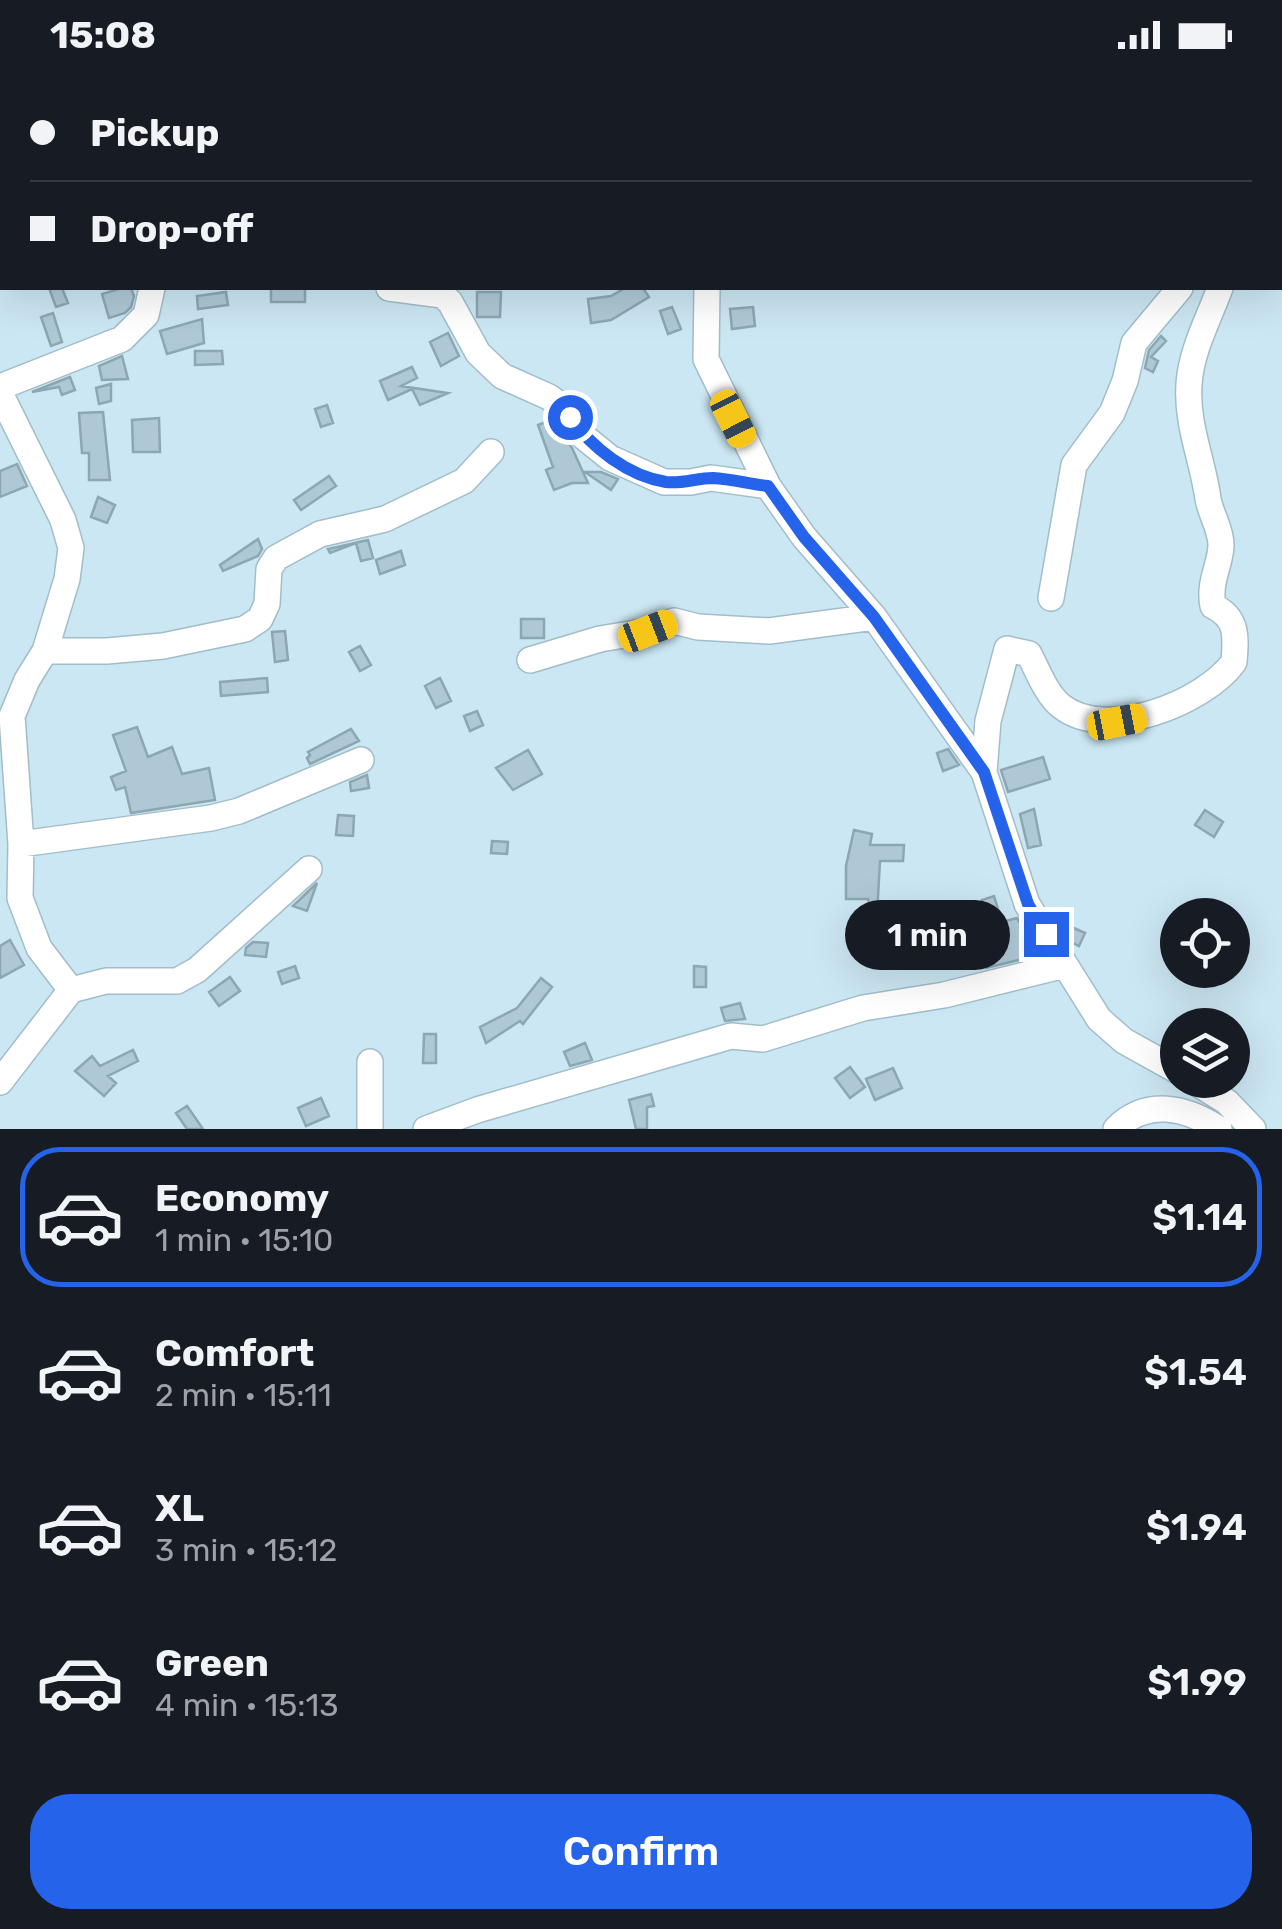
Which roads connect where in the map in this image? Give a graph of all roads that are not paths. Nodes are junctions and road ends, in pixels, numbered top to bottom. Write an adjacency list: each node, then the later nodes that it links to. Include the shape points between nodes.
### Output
1 (152, 290): 6 (street, via 146,315 122,339)
2 (404, 290): 9 (street, via 442,295 478,353 502,376 550,397 610,458 664,482 710,478)
3 (707, 290): 9 (street, via 706,359)
4 (1178, 290): 10 (street, via 1134,343 1112,412 1074,465)
5 (1219, 290): 16 (street, via 1189,383 1195,444 1221,547 1211,598 1236,630 1234,662 1209,688 1117,722 1069,712 1057,704 1029,654 1007,649 988,721)
6 (0, 390): 7 (street)
7 (11, 448): 12 (street, via 63,520 72,548)
8 (492, 452): 12 (street, via 464,481 385,519 320,534 276,558 268,569 268,604 245,629 163,646)
9 (768, 486): 11 (street)
10 (1051, 598)
11 (874, 617): 13 (street, via 769,631 674,621); 16 (street)
12 (45, 651): 14 (street)
13 (530, 660)
14 (6, 720): 17 (street)
15 (360, 760): 18 (street, via 212,818)
16 (984, 772): 20 (street, via 1028,904)
17 (9, 816): 18 (street)
18 (21, 844): 21 (street, via 20,898 38,948)
19 (309, 870): 21 (street, via 177,981 106,982)
20 (1065, 965): 22 (street, via 1099,1019); 27 (street, via 863,1008 763,1038 732,1036)
21 (71, 990): 24 (street)
22 (1160, 1060)
23 (370, 1062): 26 (street)
24 (0, 1082)
25 (1221, 1098): 30 (street)
26 (370, 1129)
27 (426, 1129)
28 (1116, 1129): 29 (street, via 1132,1115 1174,1108)
29 (1219, 1129)
30 (1253, 1129)

